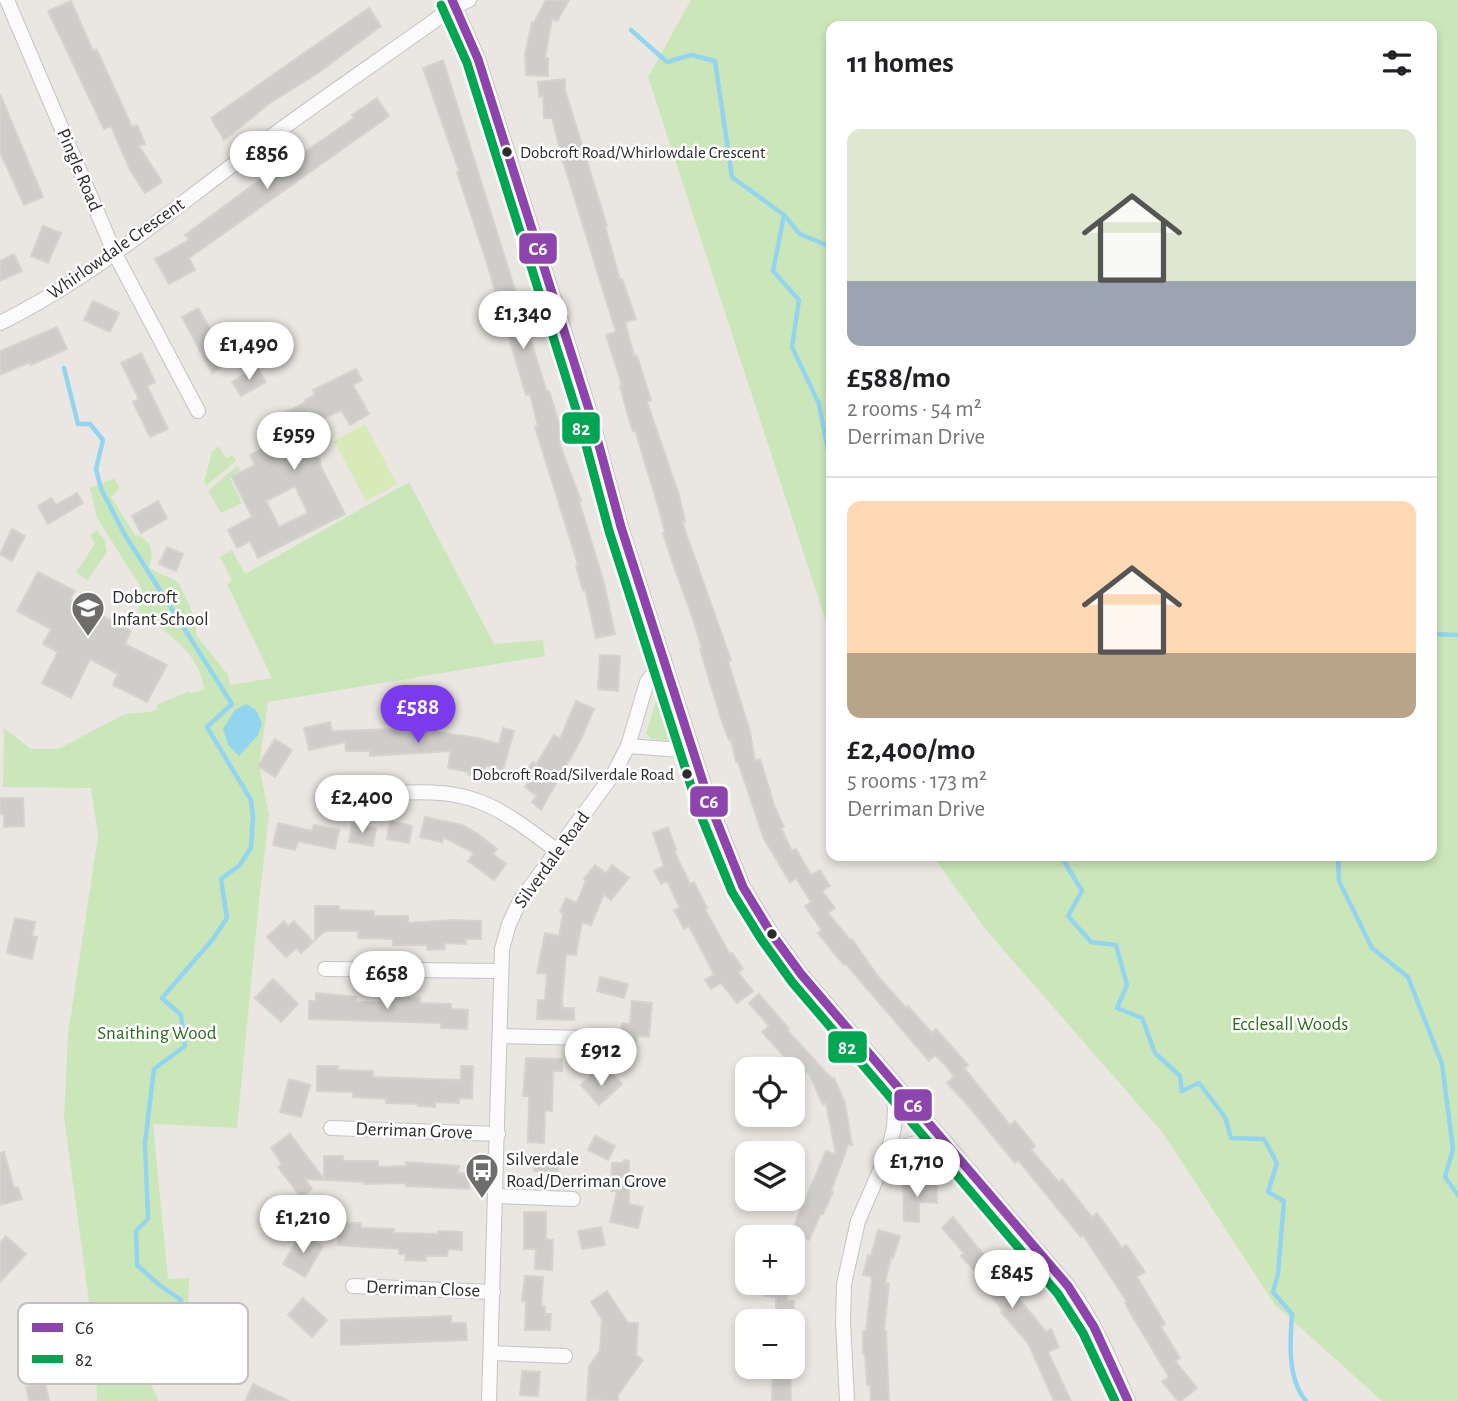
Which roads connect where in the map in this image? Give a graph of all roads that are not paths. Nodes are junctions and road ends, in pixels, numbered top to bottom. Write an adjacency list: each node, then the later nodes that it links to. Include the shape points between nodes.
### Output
1 (7, 0): 4 (street, Pingle Road)
2 (469, 0): 3 (street, Whirlowdale Crescent)
3 (453, 3): 4 (street, Whirlowdale Crescent); 7 (street, via 493,104)
4 (115, 254): 5 (street, Whirlowdale Crescent); 6 (street, Pingle Road)
5 (0, 323)
6 (198, 411)
7 (664, 659): 8 (street, Silverdale Road, via 647,682); 9 (street)
8 (628, 746): 9 (street); 11 (street, Silverdale Road, via 614,773)
9 (693, 751): 16 (street, via 743,887 801,974)
10 (324, 794): 11 (street, via 449,792 501,810)
11 (556, 850): 13 (street, Silverdale Road, via 509,924)
12 (324, 970): 13 (street)
13 (500, 971): 14 (street, Silverdale Road)
14 (500, 1036): 15 (street); 18 (street, Silverdale Road)
15 (588, 1038)
16 (889, 1077): 19 (street); 20 (street, via 895,1107)
17 (331, 1128): 18 (street, Derriman Grove)
18 (498, 1134): 21 (street, Silverdale Road)
19 (945, 1142): 20 (street, via 931,1138); 29 (street, via 1085,1310)
20 (888, 1152): 28 (street, via 859,1221 844,1284)
21 (496, 1196): 22 (street); 24 (street, Silverdale Road)
22 (573, 1199)
23 (353, 1286): 24 (street, Derriman Close)
24 (493, 1292): 25 (street, Silverdale Road)
25 (492, 1353): 26 (street); 27 (street, Silverdale Road)
26 (565, 1356)
27 (489, 1401)
28 (847, 1401)
29 (1128, 1401)

